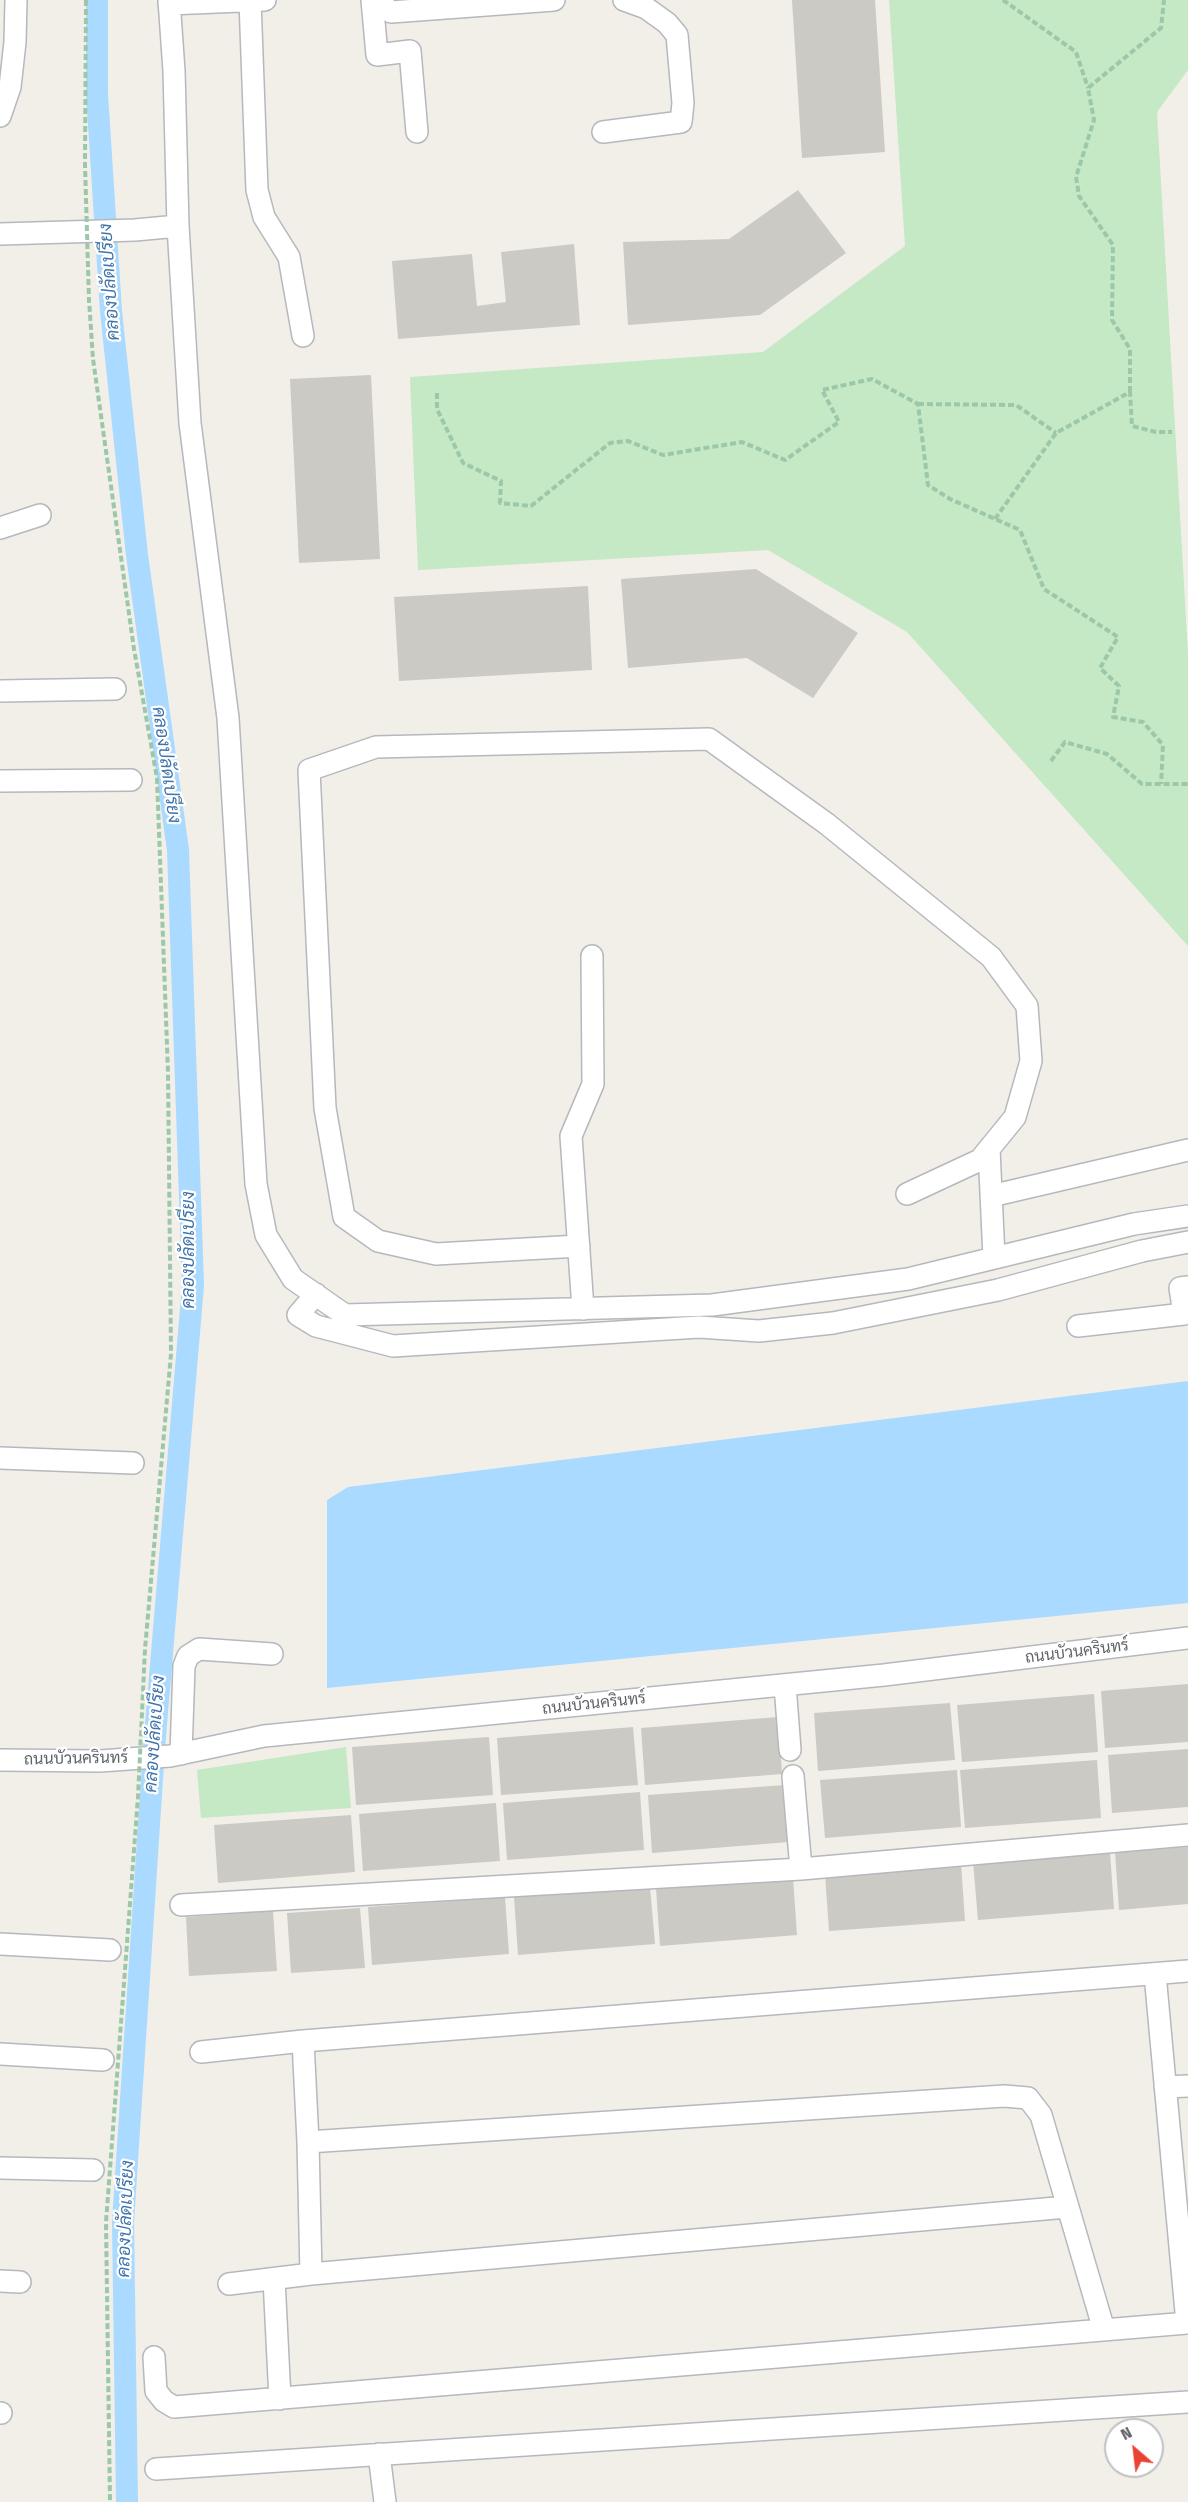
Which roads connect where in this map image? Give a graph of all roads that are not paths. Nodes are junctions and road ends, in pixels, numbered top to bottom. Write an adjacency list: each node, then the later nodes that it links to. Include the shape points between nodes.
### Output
1 (16, 0): 9 (street, via 10,87)
2 (265, 0): 7 (street)
3 (372, 0): 10 (street, via 377,55 410,51)
4 (376, 0): 5 (street, via 391,12)
5 (554, 0)
6 (624, 0): 11 (street, via 646,8 677,35 681,122)
7 (250, 1): 8 (street); 14 (street, via 257,190 264,217 289,257)
8 (169, 2): 12 (street)
9 (0, 116)
10 (417, 132)
11 (603, 132)
12 (178, 226): 13 (street); 31 (street, via 190,423 228,718 256,1184 266,1235 293,1279)
13 (0, 234)
14 (303, 336)
15 (40, 515): 16 (street)
16 (0, 528)
17 (115, 689): 18 (street)
18 (0, 691)
19 (131, 780): 20 (street)
20 (0, 781)
21 (592, 956): 28 (street, via 593,1084 571,1136)
22 (989, 1149): 24 (street, via 980,1160); 25 (street); 28 (street, via 1015,1117 1031,1062 1027,1006 991,957 827,824 709,739 376,747 309,770 325,1108 344,1217 378,1241 436,1254)
23 (1188, 1150): 25 (street)
24 (907, 1194)
25 (991, 1196): 29 (street)
26 (1188, 1216): 29 (street, via 1134,1224)
27 (1188, 1242): 31 (street, via 999,1290 833,1323 759,1331 699,1327 393,1346 316,1326 298,1314)
28 (579, 1246): 32 (street)
29 (994, 1258): 32 (street, via 908,1279 712,1305)
30 (1188, 1287): 33 (street, via 1180,1288 1184,1314)
31 (316, 1294): 32 (street, via 345,1315)
32 (583, 1309)
33 (1078, 1326)
34 (0, 1458): 35 (street)
35 (132, 1463)
36 (1188, 1638): 38 (street, ถนนบัวนครินทร์)
37 (272, 1654): 40 (street, via 199,1649 188,1656)
38 (785, 1685): 39 (street); 40 (street, ถนนบัวนครินทร์, via 264,1736)
39 (790, 1750)
40 (176, 1755): 41 (street, ถนนบัวนครินทร์, via 100,1761)
41 (0, 1760)
42 (793, 1776): 44 (street)
43 (1188, 1835): 44 (street)
44 (801, 1869): 45 (street)
45 (181, 1905)
46 (0, 1944): 47 (street)
47 (110, 1950)
48 (1188, 1971): 49 (street)
49 (1155, 1974): 50 (street); 55 (street)
50 (303, 2041): 51 (street); 56 (street)
51 (201, 2052)
52 (0, 2054): 53 (street)
53 (103, 2060)
54 (1188, 2086): 55 (street)
55 (1165, 2087): 59 (street)
56 (308, 2142): 60 (street, via 1004,2096 1028,2098 1041,2115); 61 (street)
57 (0, 2168): 58 (street)
58 (93, 2170)
59 (1182, 2201): 64 (street)
60 (1067, 2207): 61 (street); 65 (street)
61 (311, 2274): 62 (street)
62 (274, 2279): 63 (street); 67 (street)
63 (229, 2284)
64 (1187, 2323): 65 (street)
65 (1104, 2330): 67 (street)
66 (154, 2356): 67 (street, via 156,2391 174,2407)
67 (280, 2399)
68 (1188, 2402): 69 (street)
69 (380, 2454): 70 (street); 71 (street)
70 (156, 2469)
71 (385, 2502)

